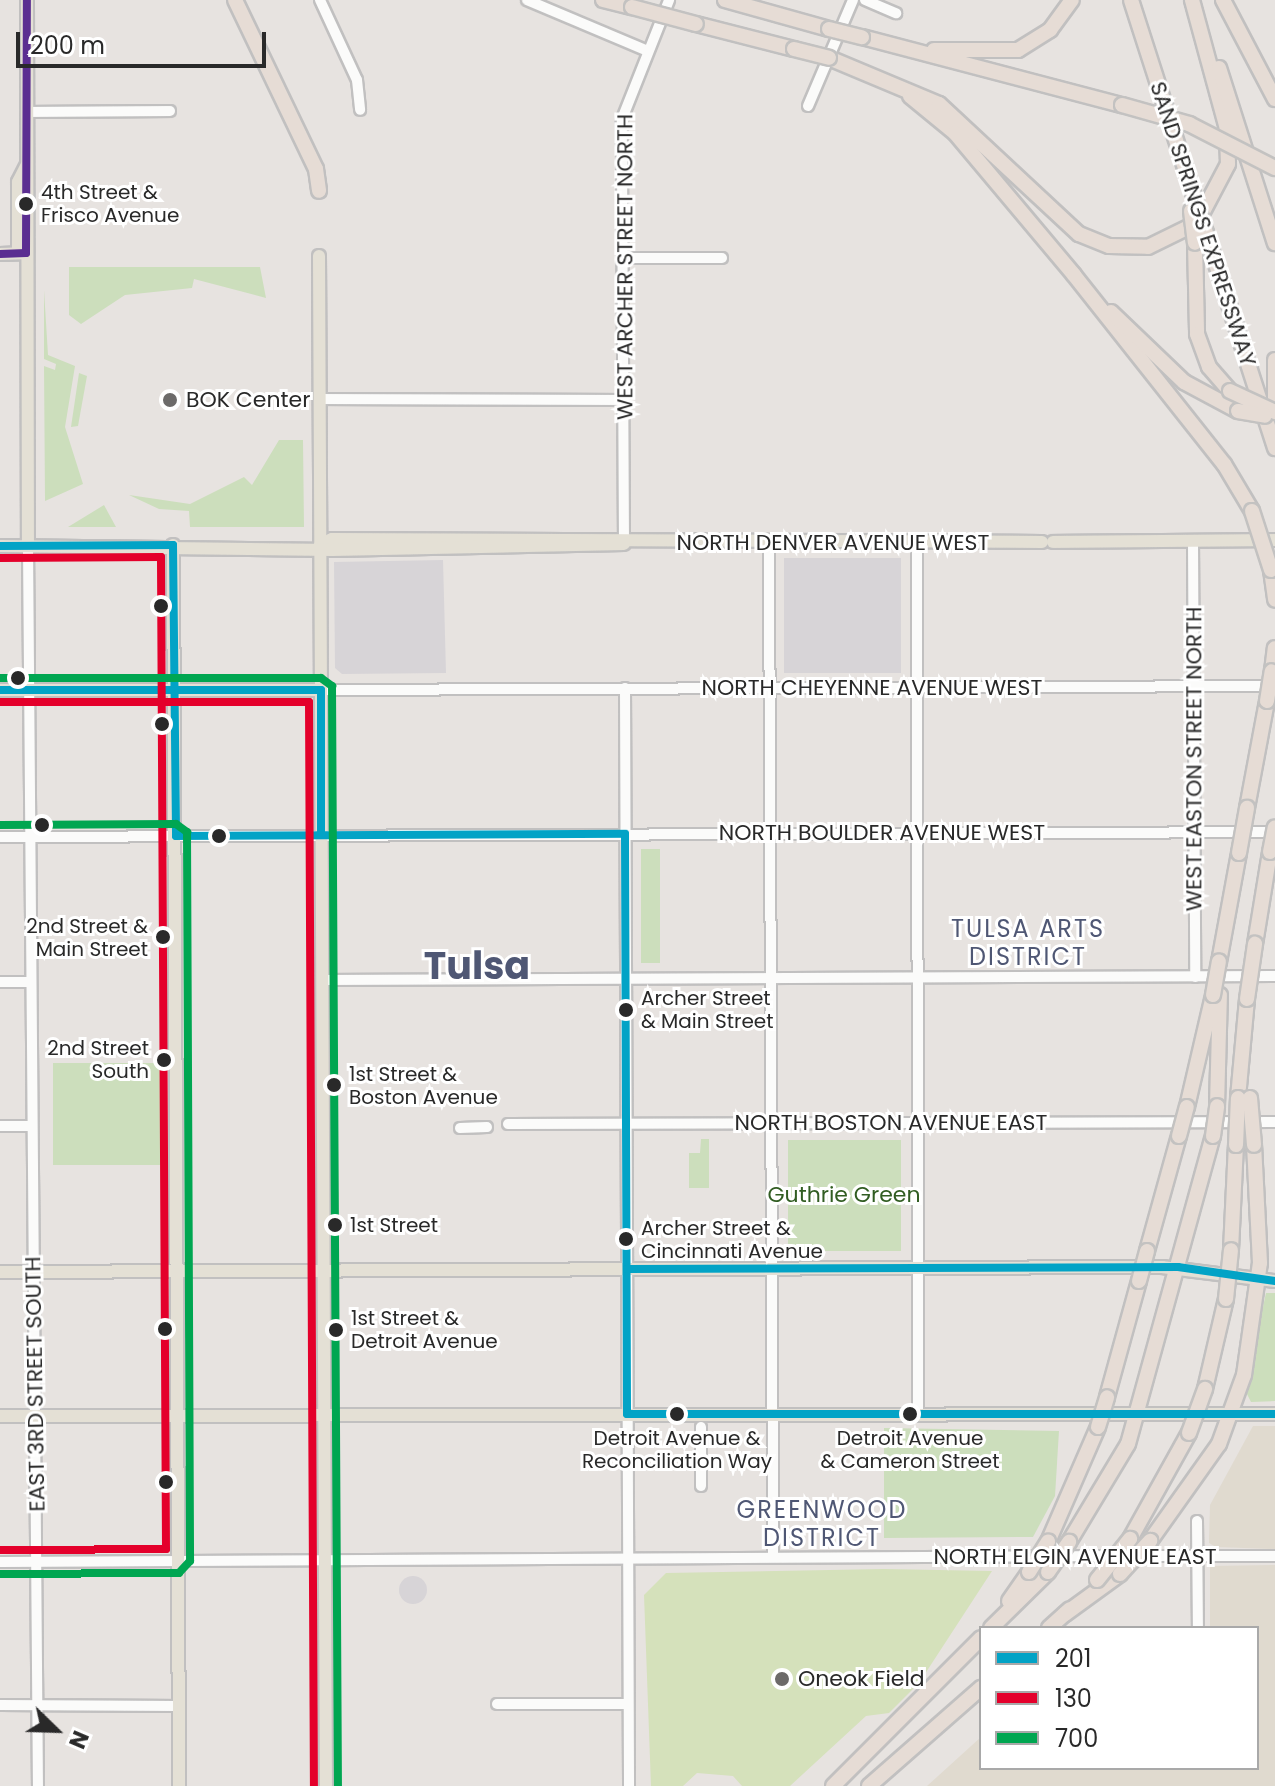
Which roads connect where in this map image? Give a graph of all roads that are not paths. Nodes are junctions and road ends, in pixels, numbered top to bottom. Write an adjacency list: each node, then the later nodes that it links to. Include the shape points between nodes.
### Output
1 (27, 0): 22 (main road)
2 (235, 0): 26 (highway, via 316,169)
3 (320, 0): 20 (street, via 357,80)
4 (527, 0): 16 (street)
5 (669, 0): 16 (street, WEST ARCHER STREET NORTH)
6 (725, 0): 15 (highway, bridge)
7 (853, 0): 19 (street)
8 (865, 0): 14 (street)
9 (1072, 0): 15 (highway, via 1042,37 1011,52)
10 (1131, 0): 27 (highway, SAND SPRINGS EXPRESSWAY, bridge, via 1188,179)
11 (1194, 0): 17 (highway, via 1227,129 1228,164 1217,196 1197,223 1162,243 1122,248 1079,234 939,104); 28 (highway)
12 (1223, 0): 18 (highway)
13 (610, 1): 17 (highway, bridge)
14 (896, 13)
15 (898, 47): 23 (highway, bridge)
16 (648, 51): 32 (street, WEST ARCHER STREET NORTH, via 623,110)
17 (863, 68): 34 (highway, via 955,133)
18 (1275, 99)
19 (808, 106)
20 (360, 110)
21 (170, 111): 22 (street)
22 (27, 112): 29 (main road)
23 (1212, 134): 24 (highway, bridge); 25 (highway, bridge)
24 (1275, 168)
25 (1275, 178)
26 (319, 191)
27 (1200, 238): 39 (highway, bridge, via 1197,334 1209,367 1230,391); 40 (highway, SAND SPRINGS EXPRESSWAY)
28 (1275, 243)
29 (22, 253): 30 (main road); 49 (main road)
30 (0, 254)
31 (319, 256): 36 (main road)
32 (622, 258): 33 (street); 37 (street, WEST ARCHER STREET NORTH)
33 (722, 258)
34 (1074, 275): 39 (highway, bridge, via 1184,382 1238,411); 50 (highway, bridge, via 1224,464 1252,511)
35 (1275, 360): 38 (highway)
36 (320, 399): 37 (street); 47 (main road)
37 (623, 400): 45 (street, WEST ARCHER STREET NORTH)
38 (1275, 400)
39 (1275, 415)
40 (1275, 448)
41 (1275, 540): 42 (main road, NORTH DENVER AVENUE WEST)
42 (1193, 541): 44 (main road, NORTH DENVER AVENUE WEST); 53 (street, WEST EASTON STREET NORTH)
43 (769, 542): 44 (main road, NORTH DENVER AVENUE WEST); 45 (main road, NORTH DENVER AVENUE WEST); 54 (street)
44 (917, 542): 56 (street)
45 (624, 544): 47 (main road, NORTH DENVER AVENUE WEST)
46 (173, 545): 47 (main road, NORTH DENVER AVENUE WEST); 49 (main road, NORTH DENVER AVENUE WEST); 59 (main road)
47 (320, 545): 60 (main road)
48 (0, 546): 49 (main road, NORTH DENVER AVENUE WEST)
49 (28, 546): 58 (street, EAST 3RD STREET SOUTH)
50 (1275, 600)
51 (1275, 648): 52 (highway)
52 (1274, 672): 53 (street, NORTH CHEYENNE AVENUE WEST); 78 (highway, bridge)
53 (1194, 686): 56 (street, NORTH CHEYENNE AVENUE WEST); 62 (street, WEST EASTON STREET NORTH)
54 (772, 687): 55 (street, NORTH CHEYENNE AVENUE WEST); 56 (street, NORTH CHEYENNE AVENUE WEST); 65 (street)
55 (625, 688): 60 (street, NORTH CHEYENNE AVENUE WEST); 64 (street)
56 (916, 688): 63 (street)
57 (0, 690): 58 (main road)
58 (31, 690): 59 (main road); 69 (street, EAST 3RD STREET SOUTH)
59 (175, 690): 60 (main road); 67 (main road)
60 (321, 690): 66 (main road)
61 (1275, 829): 62 (street, NORTH BOULDER AVENUE WEST); 79 (highway, bridge, via 1244,1020)
62 (1194, 832): 63 (street, NORTH BOULDER AVENUE WEST); 73 (street, WEST EASTON STREET NORTH)
63 (915, 833): 65 (street, NORTH BOULDER AVENUE WEST); 72 (street)
64 (625, 834): 65 (street, NORTH BOULDER AVENUE WEST); 66 (street, NORTH BOULDER AVENUE WEST); 74 (street)
65 (772, 834): 71 (street)
66 (321, 835): 67 (street, NORTH BOULDER AVENUE WEST); 75 (main road)
67 (176, 836): 69 (street, NORTH BOULDER AVENUE WEST); 95 (main road)
68 (0, 837): 69 (street, NORTH BOULDER AVENUE WEST)
69 (30, 837): 77 (street, EAST 3RD STREET SOUTH)
70 (1275, 976): 73 (street)
71 (773, 977): 72 (street); 74 (street); 82 (street)
72 (914, 977): 73 (street); 83 (street)
73 (1195, 977)
74 (626, 978): 75 (street); 81 (street)
75 (322, 980): 93 (main road)
76 (0, 982): 77 (street)
77 (31, 982): 86 (street, EAST 3RD STREET SOUTH)
78 (1216, 995): 90 (highway, bridge, via 1213,1136); 121 (highway, bridge, via 1098,1427 1048,1542)
79 (1244, 1098): 97 (highway, bridge, via 1254,1145); 120 (highway, bridge, via 1226,1299 1205,1389 1189,1433 1130,1539)
80 (1275, 1122): 83 (street, NORTH BOSTON AVENUE EAST)
81 (626, 1123): 82 (street, NORTH BOSTON AVENUE EAST); 84 (street, NORTH BOSTON AVENUE EAST); 92 (street)
82 (772, 1123): 83 (street, NORTH BOSTON AVENUE EAST); 91 (street)
83 (917, 1123): 89 (street)
84 (508, 1124)
85 (0, 1126): 86 (street)
86 (32, 1126): 94 (street, EAST 3RD STREET SOUTH)
87 (487, 1127): 88 (street)
88 (460, 1128)
89 (917, 1267): 90 (main road); 91 (main road); 101 (street)
90 (1178, 1267): 97 (main road); 99 (highway)
91 (772, 1268): 92 (main road); 100 (street)
92 (627, 1269): 93 (main road); 102 (street)
93 (322, 1270): 95 (main road); 106 (main road)
94 (34, 1271): 95 (main road); 96 (main road); 108 (street, EAST 3RD STREET SOUTH)
95 (177, 1271): 105 (main road)
96 (0, 1272)
97 (1259, 1280): 98 (main road); 103 (highway)
98 (1275, 1281)
99 (1138, 1409): 101 (main road); 103 (main road); 122 (highway, bridge, via 1121,1460 1069,1542 1048,1572)
100 (772, 1413): 101 (main road); 102 (main road); 114 (street)
101 (918, 1413)
102 (627, 1414): 106 (main road); 115 (street)
103 (1233, 1414): 104 (main road); 120 (highway, bridge, via 1196,1482 1150,1541 1120,1574)
104 (1275, 1414)
105 (178, 1415): 106 (main road); 108 (main road); 117 (main road)
106 (321, 1415): 116 (main road)
107 (0, 1416): 108 (main road)
108 (36, 1416): 119 (street, EAST 3RD STREET SOUTH)
109 (701, 1427): 110 (street)
110 (701, 1486)
111 (1197, 1521): 112 (street)
112 (1197, 1556): 113 (street, NORTH ELGIN AVENUE EAST); 114 (street, NORTH ELGIN AVENUE EAST); 124 (street)
113 (1275, 1556)
114 (773, 1557): 115 (street, NORTH ELGIN AVENUE EAST)
115 (628, 1558): 116 (street, NORTH ELGIN AVENUE EAST); 128 (street)
116 (324, 1560): 117 (street, NORTH ELGIN AVENUE EAST); 134 (main road)
117 (178, 1561): 119 (street, NORTH ELGIN AVENUE EAST); 131 (main road)
118 (0, 1562): 119 (street, NORTH ELGIN AVENUE EAST)
119 (37, 1562): 130 (street, EAST 3RD STREET SOUTH)
120 (1065, 1614): 123 (highway)
121 (990, 1626)
122 (991, 1626)
123 (1051, 1626)
124 (1198, 1626)
125 (979, 1638): 136 (highway)
126 (979, 1690): 137 (highway)
127 (497, 1704): 128 (street)
128 (628, 1704): 135 (street)
129 (0, 1705): 130 (street)
130 (37, 1705): 131 (street); 132 (street, EAST 3RD STREET SOUTH)
131 (179, 1706): 133 (main road)
132 (38, 1786)
133 (179, 1786)
134 (326, 1786)
135 (629, 1786)
136 (833, 1786)
137 (869, 1786)

